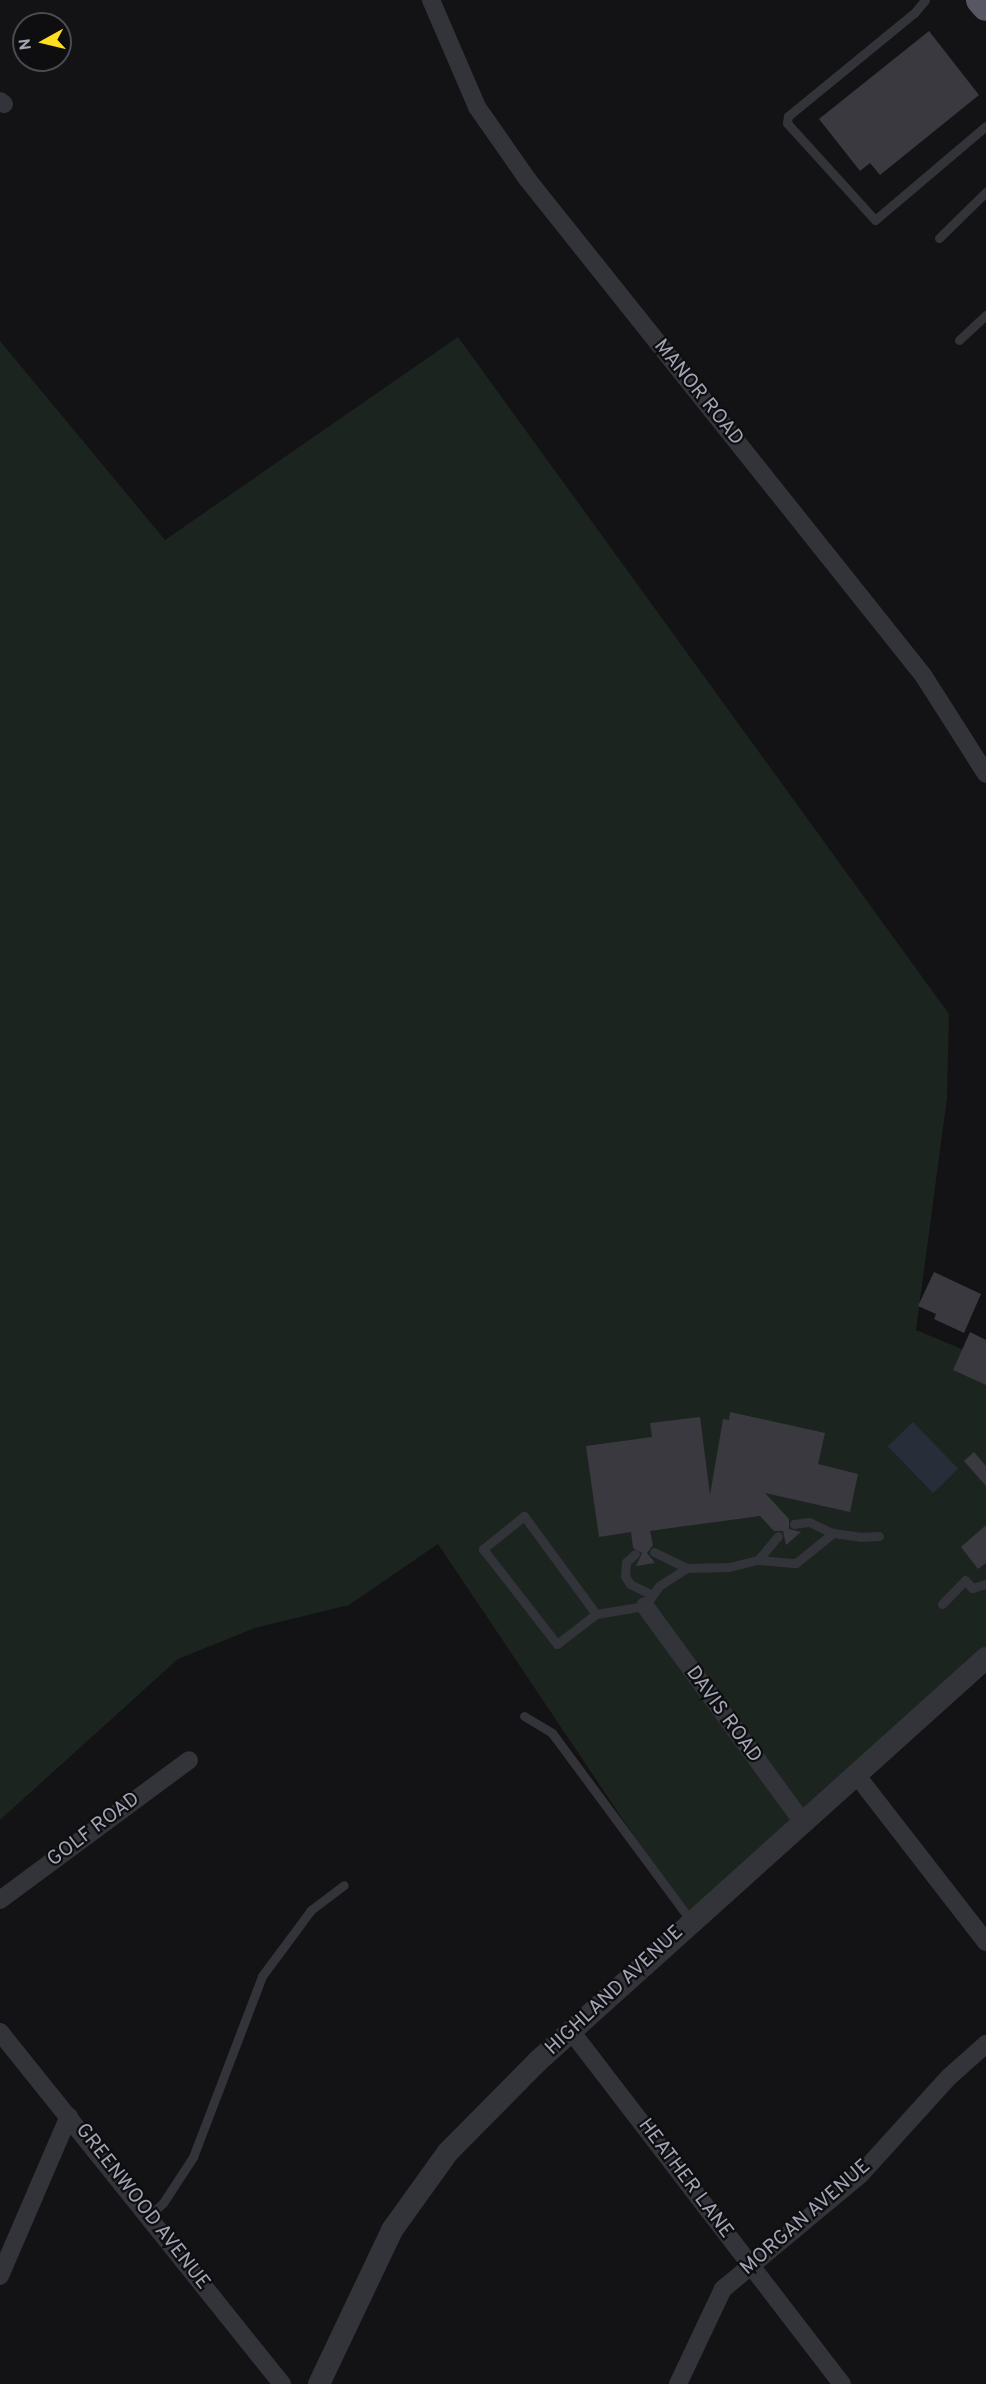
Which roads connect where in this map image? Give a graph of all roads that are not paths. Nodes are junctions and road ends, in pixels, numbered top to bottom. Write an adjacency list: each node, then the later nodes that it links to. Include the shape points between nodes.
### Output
1 (431, 0): 10 (street, MANOR ROAD, via 477,108 528,180 923,675)
2 (925, 0): 5 (lane, via 788,116 787,123 875,220)
3 (980, 0): 4 (highway)
4 (986, 7)
5 (986, 126)
6 (986, 192): 7 (lane)
7 (939, 238)
8 (986, 315): 9 (lane)
9 (959, 340)
10 (986, 774)
11 (794, 1524): 12 (lane, via 809,1522)
12 (833, 1533): 14 (lane); 17 (lane, via 799,1562)
13 (778, 1536): 17 (lane)
14 (879, 1536)
15 (654, 1552): 18 (lane)
16 (634, 1554): 20 (lane, via 625,1564 625,1576)
17 (758, 1560): 18 (lane, via 729,1567)
18 (687, 1568): 20 (lane, via 659,1586)
19 (986, 1584): 21 (lane, via 972,1588 965,1580)
20 (649, 1601): 22 (lane); 27 (street, DAVIS ROAD)
21 (942, 1604)
22 (596, 1614): 22 (lane, via 556,1644 483,1549 524,1516)
23 (986, 1658): 26 (street, HIGHLAND AVENUE)
24 (524, 1716): 30 (lane, via 552,1733)
25 (189, 1760): 29 (street, GOLF ROAD)
26 (858, 1777): 27 (street, HIGHLAND AVENUE); 31 (street)
27 (803, 1823): 30 (street, HIGHLAND AVENUE)
28 (344, 1885): 36 (lane, via 311,1910 262,1976 193,2157 163,2203)
29 (0, 1900)
30 (691, 1921): 32 (street, HIGHLAND AVENUE)
31 (986, 1942)
32 (571, 2031): 37 (street, HEATHER LANE); 40 (street, HIGHLAND AVENUE, via 491,2105 415,2195 377,2258)
33 (0, 2032): 35 (street, GREENWOOD AVENUE)
34 (986, 2044): 37 (street, MORGAN AVENUE, via 949,2077 860,2175)
35 (69, 2116): 36 (street, GREENWOOD AVENUE); 38 (street)
36 (149, 2216): 39 (street, GREENWOOD AVENUE)
37 (751, 2265): 41 (street, MORGAN AVENUE, via 723,2289); 42 (street, HEATHER LANE)
38 (0, 2276)
39 (282, 2384)
40 (319, 2384)
41 (678, 2384)
42 (842, 2384)

